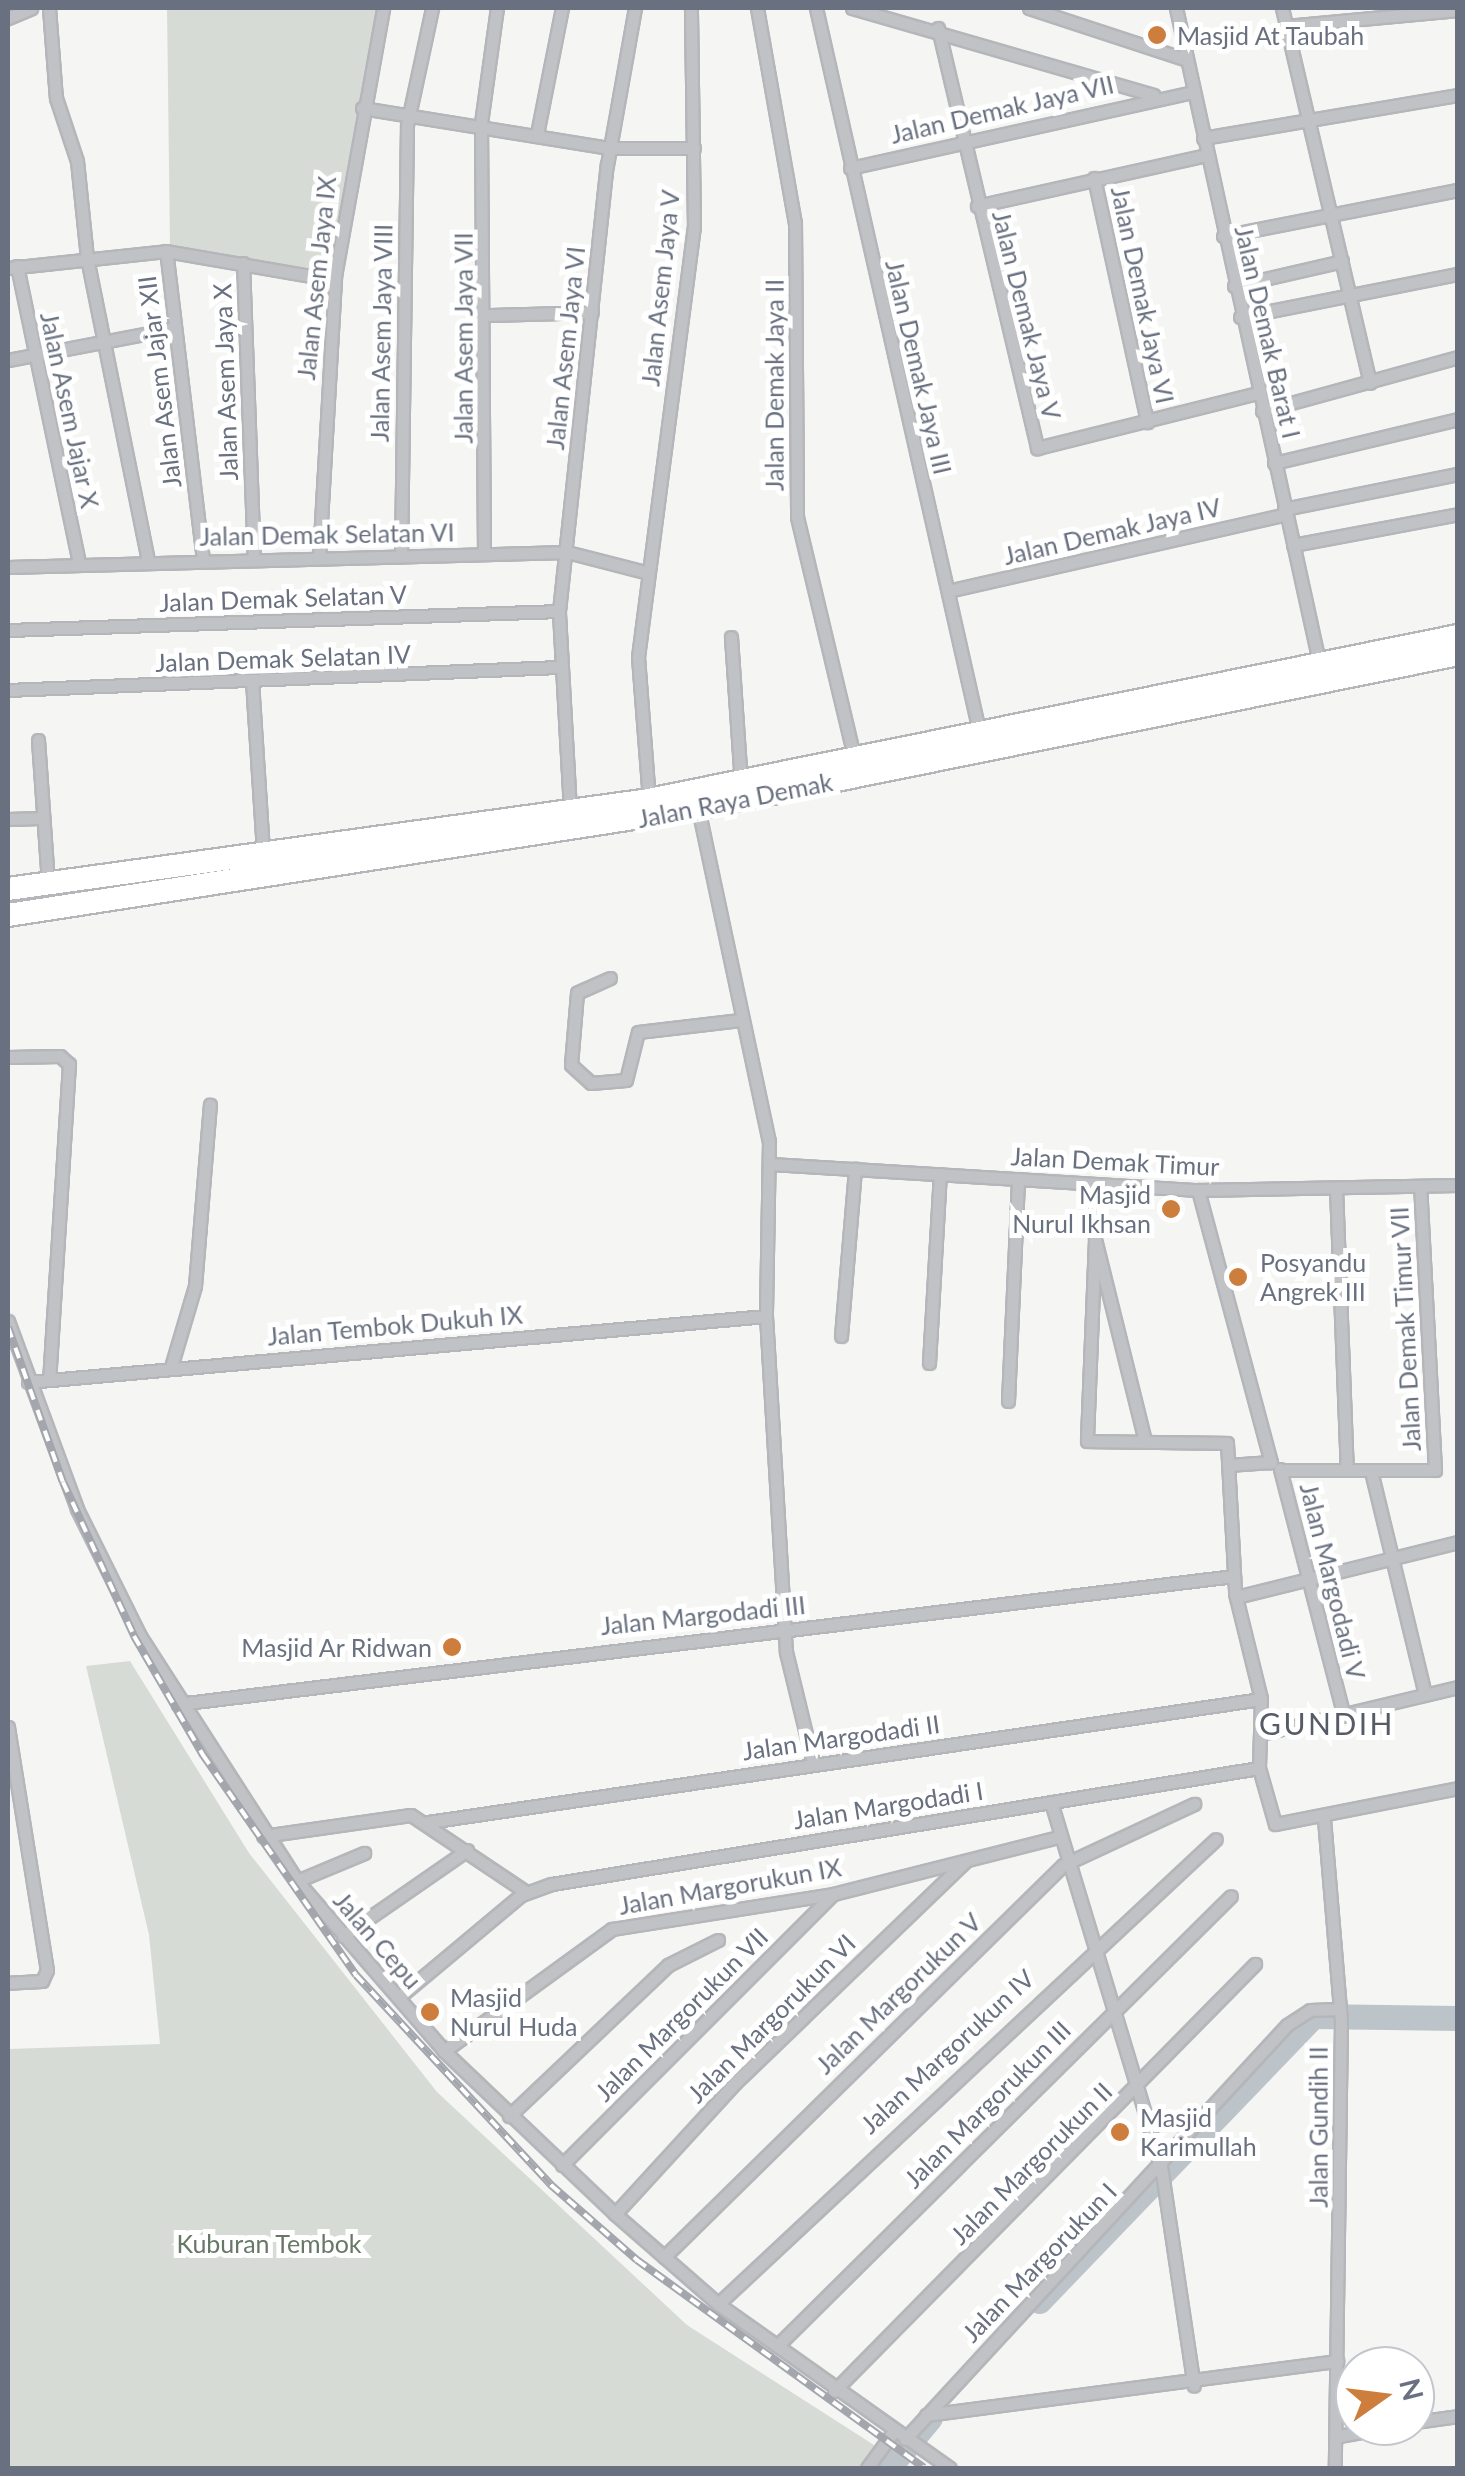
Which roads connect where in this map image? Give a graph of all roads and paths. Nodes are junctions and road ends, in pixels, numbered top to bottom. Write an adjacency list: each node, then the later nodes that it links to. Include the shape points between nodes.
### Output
1 (31, 8): 16 (street)
2 (48, 8): 40 (street)
3 (382, 8): 23 (street, Jalan Asem Jaya IX)
4 (432, 8): 24 (street, Jalan Asem Jaya VIII)
5 (496, 8): 26 (street, Jalan Asem Jaya VII)
6 (562, 8): 27 (street)
7 (635, 8): 30 (street, Jalan Asem Jaya VI)
8 (691, 8): 31 (street, Jalan Asem Jaya V)
9 (757, 8): 89 (street, Jalan Demak Jaya II, via 795,223 798,517)
10 (816, 8): 33 (street, Jalan Demak Jaya III)
11 (852, 8): 18 (street, Jalan Demak Jaya VII)
12 (1029, 8): 19 (street)
13 (1176, 8): 19 (street, Jalan Demak Barat I)
14 (1282, 8): 17 (street)
15 (1458, 10): 17 (street)
16 (8, 18)
17 (1286, 26): 25 (street)
18 (938, 28): 22 (street, Jalan Demak Jaya VII); 29 (street, Jalan Demak Jaya V)
19 (1187, 60): 20 (street, Jalan Demak Barat I)
20 (1192, 92): 22 (street, Jalan Demak Jaya VII); 28 (street, Jalan Demak Barat I)
21 (1458, 95): 25 (street)
22 (1164, 96): 29 (street, Jalan Demak Jaya VII)
23 (362, 108): 24 (street); 45 (street, Jalan Asem Jaya IX)
24 (408, 112): 26 (street); 68 (street, Jalan Asem Jaya VIII)
25 (1307, 115): 28 (street); 37 (street)
26 (481, 122): 27 (street); 49 (street, Jalan Asem Jaya VII)
27 (538, 134): 30 (street)
28 (1203, 138): 32 (street, Jalan Demak Barat I)
29 (960, 139): 33 (street, Jalan Demak Jaya VII); 36 (street, Jalan Demak Jaya V)
30 (610, 148): 31 (street); 48 (street, Jalan Asem Jaya VI)
31 (694, 148): 75 (street, Jalan Asem Jaya V, via 686,301)
32 (1207, 156): 34 (street); 38 (street, Jalan Demak Barat I)
33 (850, 168): 76 (street, Jalan Demak Jaya III)
34 (1094, 178): 36 (street); 60 (street, Jalan Demak Jaya VI)
35 (1458, 190): 37 (street)
36 (977, 206): 60 (street, Jalan Demak Jaya V, via 1038,448)
37 (1329, 212): 38 (street); 41 (street)
38 (1223, 236): 46 (street, Jalan Demak Barat I)
39 (166, 251): 40 (street); 42 (street, Jalan Asem Jajar XII); 51 (street, Jalan Asem Jajar XII)
40 (87, 258): 43 (street); 52 (street)
41 (1342, 261): 46 (street); 47 (street)
42 (242, 263): 45 (street, Jalan Asem Jajar XII); 70 (street, Jalan Asem Jaya X)
43 (12, 267): 53 (street, Jalan Asem Jajar X)
44 (1458, 274): 47 (street)
45 (334, 280): 69 (street, Jalan Asem Jaya IX)
46 (1234, 286): 50 (street, Jalan Demak Barat I)
47 (1350, 296): 50 (street); 56 (street)
48 (592, 312): 49 (street); 66 (street, Jalan Asem Jaya VI)
49 (487, 314): 67 (street, Jalan Asem Jaya VII)
50 (1240, 317): 57 (street, Jalan Demak Barat I)
51 (175, 328): 52 (street); 72 (street, Jalan Asem Jajar XII)
52 (104, 341): 53 (street); 71 (street)
53 (35, 355): 55 (street); 73 (street, Jalan Asem Jajar X)
54 (1458, 358): 56 (street)
55 (8, 360)
56 (1370, 384): 58 (street)
57 (1258, 393): 58 (street, Jalan Demak Barat I); 60 (street, Jalan Demak Jaya V)
58 (1262, 411): 61 (street, Jalan Demak Barat I)
59 (1458, 418): 61 (street)
60 (1147, 422)
61 (1274, 463): 63 (street, Jalan Demak Barat I)
62 (1458, 474): 63 (street, Jalan Demak Jaya IV)
63 (1285, 511): 65 (street, Jalan Demak Barat I); 76 (street, Jalan Demak Jaya IV)
64 (1458, 514): 65 (street)
65 (1292, 545): 83 (street, Jalan Demak Barat I)
66 (568, 552): 67 (street, Jalan Demak Selatan VI); 75 (street, Jalan Demak Selatan VI); 77 (street, Jalan Asem Jaya VI)
67 (484, 554): 68 (street, Jalan Demak Selatan VI)
68 (401, 555): 69 (street, Jalan Demak Selatan VI)
69 (319, 557): 70 (street, Jalan Demak Selatan VI)
70 (254, 559): 72 (street, Jalan Demak Selatan VI)
71 (148, 560): 72 (street, Jalan Demak Selatan VI); 73 (street, Jalan Demak Selatan VI)
72 (202, 560)
73 (79, 563): 74 (street, Jalan Demak Selatan VI)
74 (8, 566)
75 (645, 572): 91 (street, Jalan Asem Jaya V, via 638,657)
76 (948, 591): 87 (street, Jalan Demak Jaya III)
77 (559, 612): 78 (street, Jalan Demak Selatan V); 82 (street, Jalan Asem Jaya VI)
78 (8, 630)
79 (1458, 636): 83 (highway, Jalan Raya Demak)
80 (731, 637): 90 (street)
81 (1458, 654): 86 (highway, Jalan Raya Demak)
82 (560, 666): 84 (street, Jalan Demak Selatan IV); 93 (street, Jalan Asem Jaya VI)
83 (1320, 666): 86 (highway, Jalan Raya Demak)
84 (252, 680): 85 (street, Jalan Demak Selatan IV); 97 (street)
85 (8, 690)
86 (1224, 695): 87 (highway, Jalan Raya Demak); 92 (highway, Jalan Raya Demak)
87 (980, 736): 89 (highway, Jalan Raya Demak)
88 (38, 740): 94 (street)
89 (855, 760): 90 (highway, Jalan Raya Demak)
90 (741, 783): 91 (highway, Jalan Raya Demak)
91 (649, 800): 93 (highway, Jalan Raya Demak)
92 (698, 808): 98 (highway, Jalan Raya Demak); 103 (street)
93 (570, 810): 96 (highway, Jalan Raya Demak)
94 (40, 818): 95 (street); 99 (street)
95 (8, 819)
96 (367, 836): 97 (highway, Jalan Raya Demak); 98 (highway)
97 (262, 851): 99 (highway, Jalan Raya Demak)
98 (372, 862): 101 (highway, Jalan Raya Demak)
99 (48, 884): 100 (highway, Jalan Raya Demak)
100 (8, 890)
101 (8, 914)
102 (610, 978): 103 (street, via 577,992 571,1066 591,1082 626,1080 638,1032)
103 (740, 1020): 106 (street)
104 (8, 1057): 121 (street, via 60,1056 70,1064)
105 (210, 1105): 120 (street, via 195,1286)
106 (771, 1164): 107 (street, Jalan Demak Timur); 116 (street)
107 (855, 1169): 108 (street, Jalan Demak Timur); 118 (street)
108 (940, 1174): 109 (street, Jalan Demak Timur); 119 (street)
109 (1018, 1179): 110 (street, Jalan Demak Timur); 123 (street)
110 (1092, 1184): 114 (street, Jalan Demak Timur); 115 (street)
111 (1458, 1185): 112 (street, Jalan Demak Timur)
112 (1420, 1186): 113 (street, Jalan Demak Timur); 128 (street, Jalan Demak Timur VII, via 1435,1470)
113 (1336, 1188): 114 (street, Jalan Demak Timur); 127 (street)
114 (1198, 1190): 126 (street, Jalan Margodadi V)
115 (1095, 1239): 124 (street); 124 (street, via 1087,1442)
116 (766, 1316): 120 (street, Jalan Tembok Dukuh IX); 134 (street)
117 (8, 1320): 122 (street, Jalan Cepu)
118 (842, 1336)
119 (929, 1363)
120 (171, 1367): 121 (street, Jalan Tembok Dukuh IX)
121 (50, 1379): 122 (street, Jalan Tembok Dukuh IX)
122 (28, 1382): 138 (street, Jalan Cepu, via 78,1509)
123 (1008, 1401)
124 (1145, 1442): 125 (street, via 1228,1444)
125 (1228, 1465): 126 (street); 131 (street)
126 (1277, 1466): 127 (street); 132 (street, Jalan Margodadi V)
127 (1347, 1468): 128 (street)
128 (1371, 1471): 130 (street)
129 (1458, 1542): 130 (street)
130 (1394, 1560): 132 (street); 136 (street)
131 (1234, 1576): 133 (street); 134 (street, Jalan Margodadi III)
132 (1310, 1582): 133 (street); 139 (street, Jalan Margodadi V)
133 (1236, 1597): 137 (street)
134 (786, 1629): 138 (street, Jalan Margodadi III); 142 (street)
135 (1458, 1687): 136 (street)
136 (1425, 1695): 139 (street)
137 (1261, 1699): 141 (street); 142 (street, Jalan Margodadi II)
138 (178, 1704): 149 (street, Jalan Cepu)
139 (1344, 1716): 141 (street)
140 (8, 1727): 164 (street, via 42,1935 42,1981)
141 (1262, 1734): 143 (street)
142 (813, 1763): 148 (street, Jalan Margodadi II)
143 (1260, 1768): 145 (street, Jalan Margodadi I); 147 (street, via 1275,1824)
144 (1458, 1788): 147 (street)
145 (1051, 1802): 150 (street); 157 (street, Jalan Margodadi I)
146 (1194, 1804): 155 (street, Jalan Margorukun V)
147 (1324, 1819): 167 (street, Jalan Gundih II)
148 (428, 1822): 149 (street, Jalan Margodadi II, via 404,1815); 152 (street)
149 (263, 1836): 156 (street, Jalan Cepu)
150 (1058, 1837): 154 (street, Jalan Margorukun IX); 155 (street)
151 (1216, 1839): 162 (street, Jalan Margorukun IV)
152 (467, 1850): 157 (street); 160 (street)
153 (364, 1854): 156 (street)
154 (966, 1861): 158 (street, Jalan Margorukun IX); 173 (street, Jalan Margorukun VI, via 736,2082)
155 (1063, 1865): 162 (street); 174 (street, Jalan Margorukun V)
156 (297, 1881): 160 (street, Jalan Cepu)
157 (526, 1892): 165 (street)
158 (832, 1894): 168 (street, Jalan Margorukun IX, via 601,1933); 171 (street, Jalan Margorukun VII)
159 (1231, 1896): 166 (street, Jalan Margorukun III)
160 (343, 1936): 165 (street, Jalan Cepu)
161 (718, 1940): 170 (street, via 668,1965)
162 (1090, 1948): 166 (street); 175 (street, Jalan Margorukun IV)
163 (1256, 1964): 169 (street, Jalan Margorukun II)
164 (8, 1983)
165 (399, 1997): 168 (street, Jalan Cepu)
166 (1113, 2012): 169 (street); 176 (street, Jalan Margorukun III)
167 (1340, 2013): 172 (street, Jalan Margorukun I, via 1310,2010 1286,2025); 177 (street, Jalan Gundih II)
168 (444, 2051): 170 (street, Jalan Cepu)
169 (1134, 2090): 172 (street); 180 (street, Jalan Margorukun II)
170 (510, 2116): 171 (street, Jalan Cepu)
171 (562, 2165): 173 (street, Jalan Cepu)
172 (1161, 2170): 179 (street); 181 (street, Jalan Margorukun I)
173 (615, 2214): 174 (street, Jalan Cepu)
174 (664, 2257): 175 (street, Jalan Cepu)
175 (718, 2304): 176 (street, Jalan Cepu)
176 (776, 2346): 180 (street, Jalan Cepu)
177 (1337, 2346)
178 (1335, 2361): 179 (street)
179 (1194, 2386): 181 (street)
180 (834, 2391): 182 (street, Jalan Cepu)
181 (930, 2416): 182 (street, Jalan Margorukun I)
182 (905, 2439): 183 (street, Jalan Margorukun I); 184 (street, Jalan Cepu)
183 (867, 2468)
184 (950, 2468)

